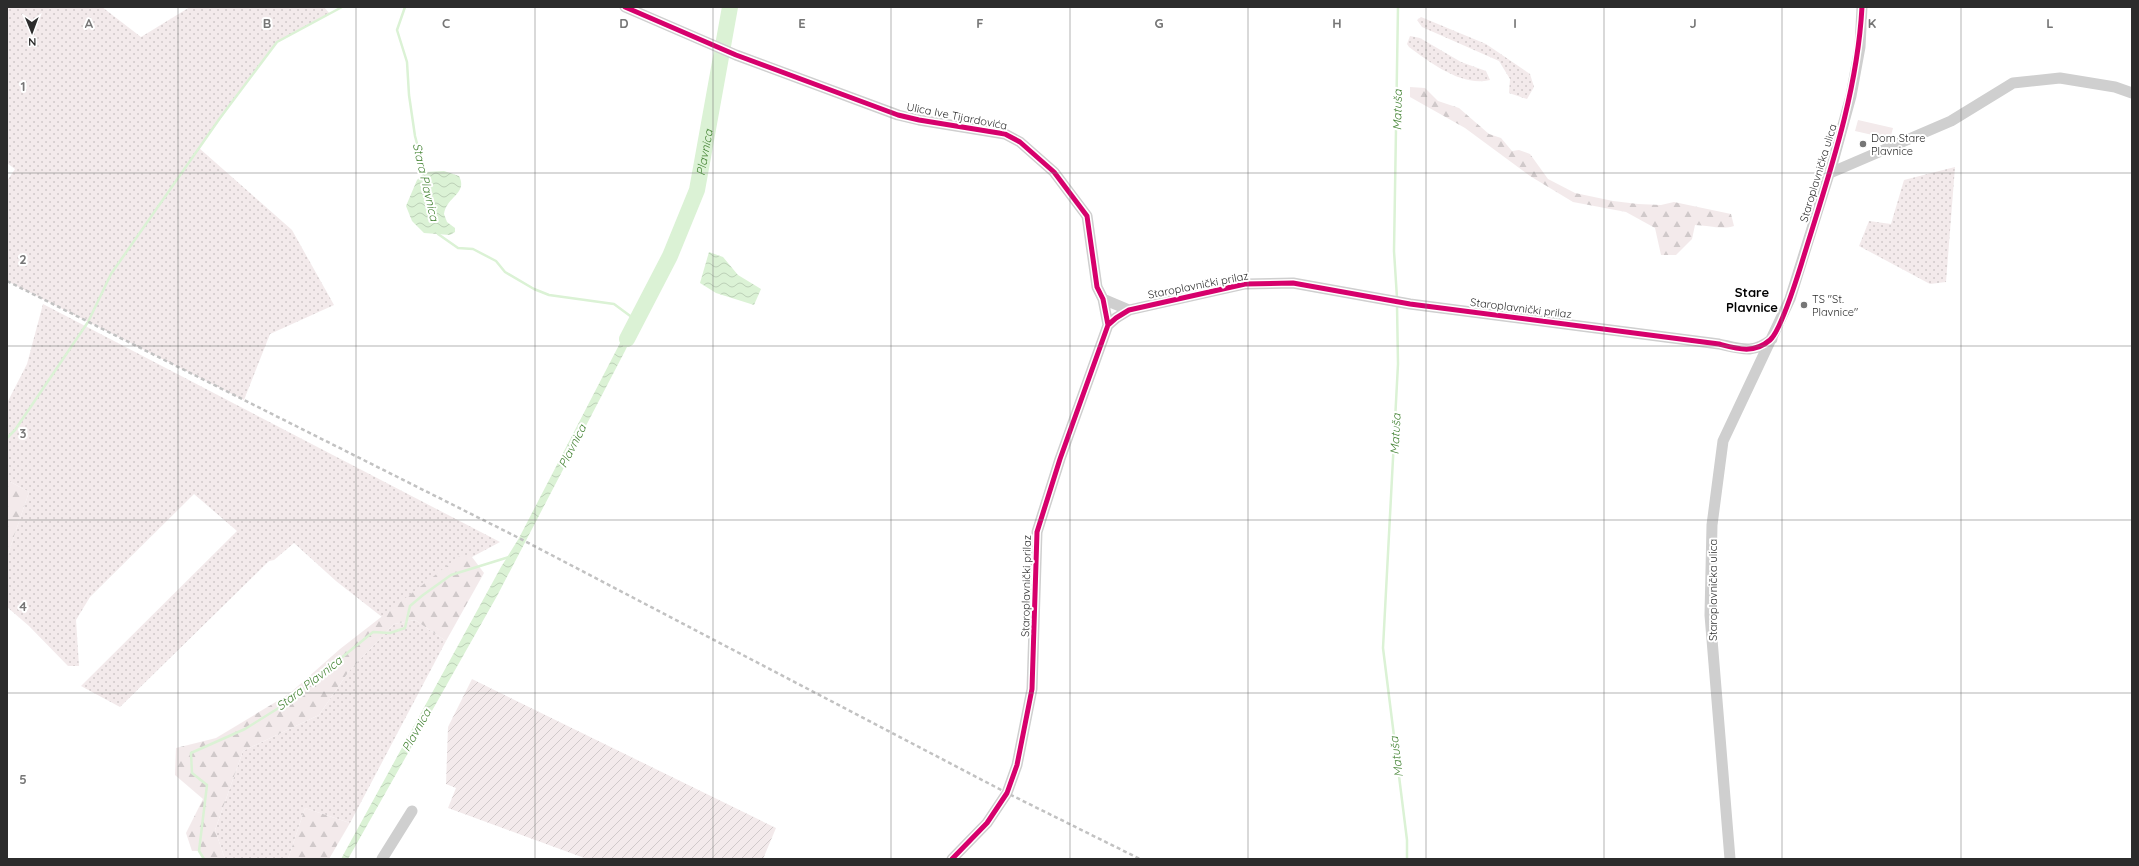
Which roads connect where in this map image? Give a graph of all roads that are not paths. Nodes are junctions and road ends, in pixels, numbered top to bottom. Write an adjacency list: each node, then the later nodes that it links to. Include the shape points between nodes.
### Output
1 (625, 7): 5 (street, Ulica Ive Tijardovića, via 736,56 898,114 919,120 1005,134 1020,142 1054,172 1087,216 1097,287)
2 (1862, 7): 4 (street, Staroplavnička ulica, via 1860,47 1851,96)
3 (2132, 93): 4 (street, via 2115,87 2060,78 2013,83 1951,121)
4 (1830, 173): 8 (street, Staroplavnička ulica, via 1790,300)
5 (1103, 299): 6 (street); 7 (street, Ulica Ive Tijardovića)
6 (1129, 310): 7 (street, Staroplavnički prilaz); 9 (street, Staroplavnički prilaz, via 1245,284 1293,283 1410,304 1719,344)
7 (1108, 325): 13 (street, Staroplavnički prilaz, via 1037,532 1032,689 1017,765 1007,793 987,823)
8 (1772, 339): 9 (street, Staroplavnički prilaz, via 1757,349); 10 (street, Staroplavnička ulica)
9 (1745, 350): 10 (street, via 1754,364)
10 (1754, 377): 14 (street, Staroplavnička ulica, via 1723,441 1712,525 1710,615)
11 (412, 811): 12 (street)
12 (382, 859)
13 (952, 859)
14 (1730, 859)

